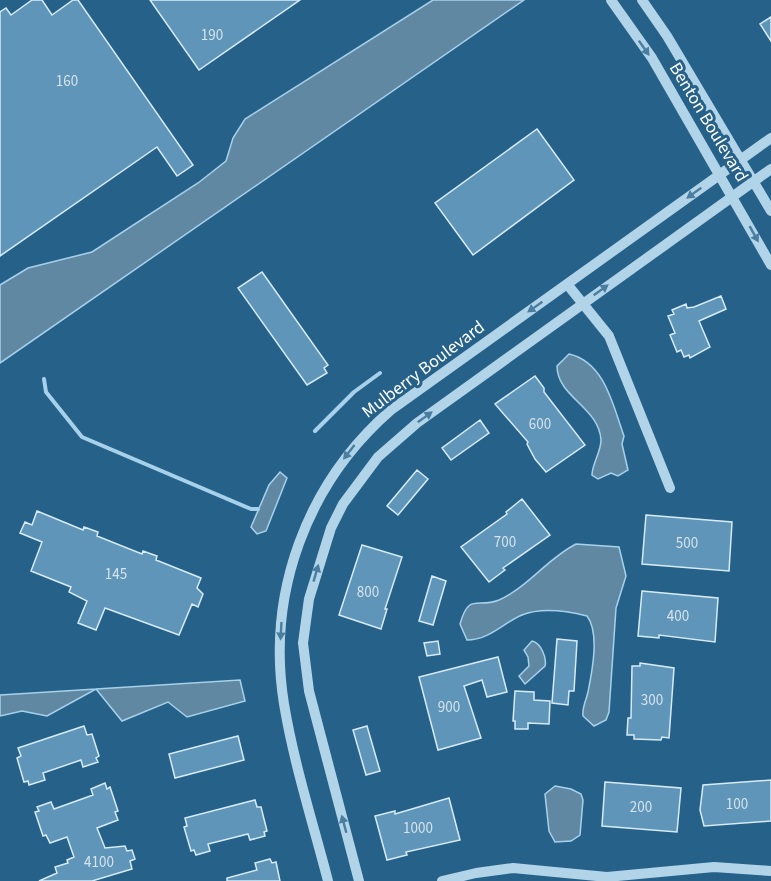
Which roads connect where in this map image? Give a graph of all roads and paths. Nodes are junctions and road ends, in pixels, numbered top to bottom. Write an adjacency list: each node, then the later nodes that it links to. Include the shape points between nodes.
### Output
1 (611, 0): 6 (street, Benton Boulevard, one-way to 6, via 652,58)
2 (642, 0): 4 (street, Benton Boulevard)
3 (771, 138): 4 (street, Mulberry Boulevard)
4 (741, 159): 6 (street, Mulberry Boulevard); 7 (street, Benton Boulevard)
5 (771, 169): 7 (street)
6 (721, 174): 8 (street, Benton Boulevard); 11 (street, Mulberry Boulevard, one-way to 11)
7 (755, 180): 8 (street); 9 (street, Benton Boulevard)
8 (733, 195): 10 (street, Benton Boulevard, one-way to 10); 12 (street, one-way to 8)
9 (771, 211)
10 (771, 265)
11 (567, 284): 12 (street); 15 (street, Mulberry Boulevard, one-way to 15, via 375,424 319,494 300,540 282,609 280,662 290,735)
12 (582, 304): 13 (street, via 609,336); 16 (street, one-way to 12, via 304,661 309,599 331,528 378,457 417,423)
13 (670, 488)
14 (771, 871): 17 (street, via 714,867 607,877 513,868)
15 (328, 881)
16 (359, 881)
17 (442, 881)

